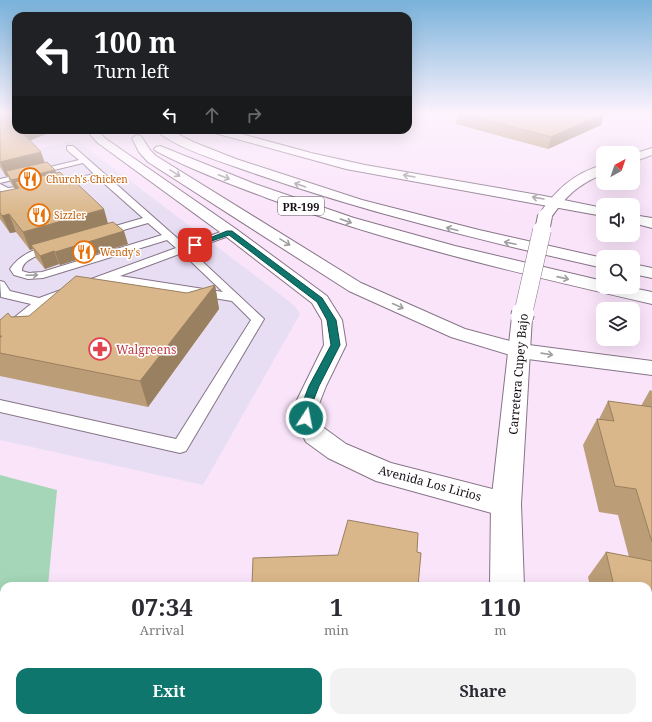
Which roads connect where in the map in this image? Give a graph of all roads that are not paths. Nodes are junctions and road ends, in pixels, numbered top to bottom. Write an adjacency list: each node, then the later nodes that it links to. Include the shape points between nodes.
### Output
1 (110, 147): 21 (main road, Avenida Los Lirios)
2 (141, 147): 37 (main road, one-way to 37, via 152,158 355,287 458,333)
3 (156, 147): 32 (main road, PR-199, one-way to 32, via 183,161 279,198 360,225 484,259)
4 (201, 147): 26 (main road, PR-199, one-way to 4, via 490,239 325,194)
5 (275, 147): 16 (main road, one-way to 5, via 364,169)
6 (652, 151): 8 (main road)
7 (76, 155): 9 (lane); 11 (lane); 12 (lane)
8 (640, 155)
9 (8, 170)
10 (596, 172): 16 (main road, Carretera Cupey Bajo, via 564,190)
11 (98, 174): 13 (lane); 18 (lane)
12 (0, 181)
13 (49, 186)
14 (0, 187): 15 (lane, via 4,191 12,192 34,189)
15 (0, 199)
16 (555, 201): 17 (main road); 37 (main road, Carretera Cupey Bajo, bridge, via 545,216 522,317)
17 (596, 210)
18 (150, 219): 22 (lane); 23 (lane)
19 (640, 220): 20 (main road)
20 (652, 223)
21 (230, 232): 25 (lane); 40 (main road, Avenida Los Lirios, via 320,300 332,320 336,345 307,404 306,418 316,435 338,452 386,473)
22 (169, 236): 24 (lane, one-way to 22, via 30,255 20,261 16,269 18,273 28,276 43,274); 25 (lane)
23 (90, 237)
24 (60, 246)
25 (183, 249): 29 (lane); 31 (lane)
26 (596, 262)
27 (640, 270): 28 (main road)
28 (652, 273)
29 (106, 277): 31 (lane); 33 (lane)
30 (2, 290): 33 (lane)
31 (236, 298): 39 (lane, via 258,319 180,446)
32 (652, 298)
33 (40, 302): 34 (lane)
34 (28, 312): 35 (lane); 36 (lane)
35 (28, 332)
36 (0, 336)
37 (520, 351): 38 (main road, one-way to 38); 40 (main road, Carretera Cupey Bajo)
38 (652, 368)
39 (0, 406)
40 (506, 504): 41 (main road, Carretera Cupey Bajo)
41 (507, 582)

